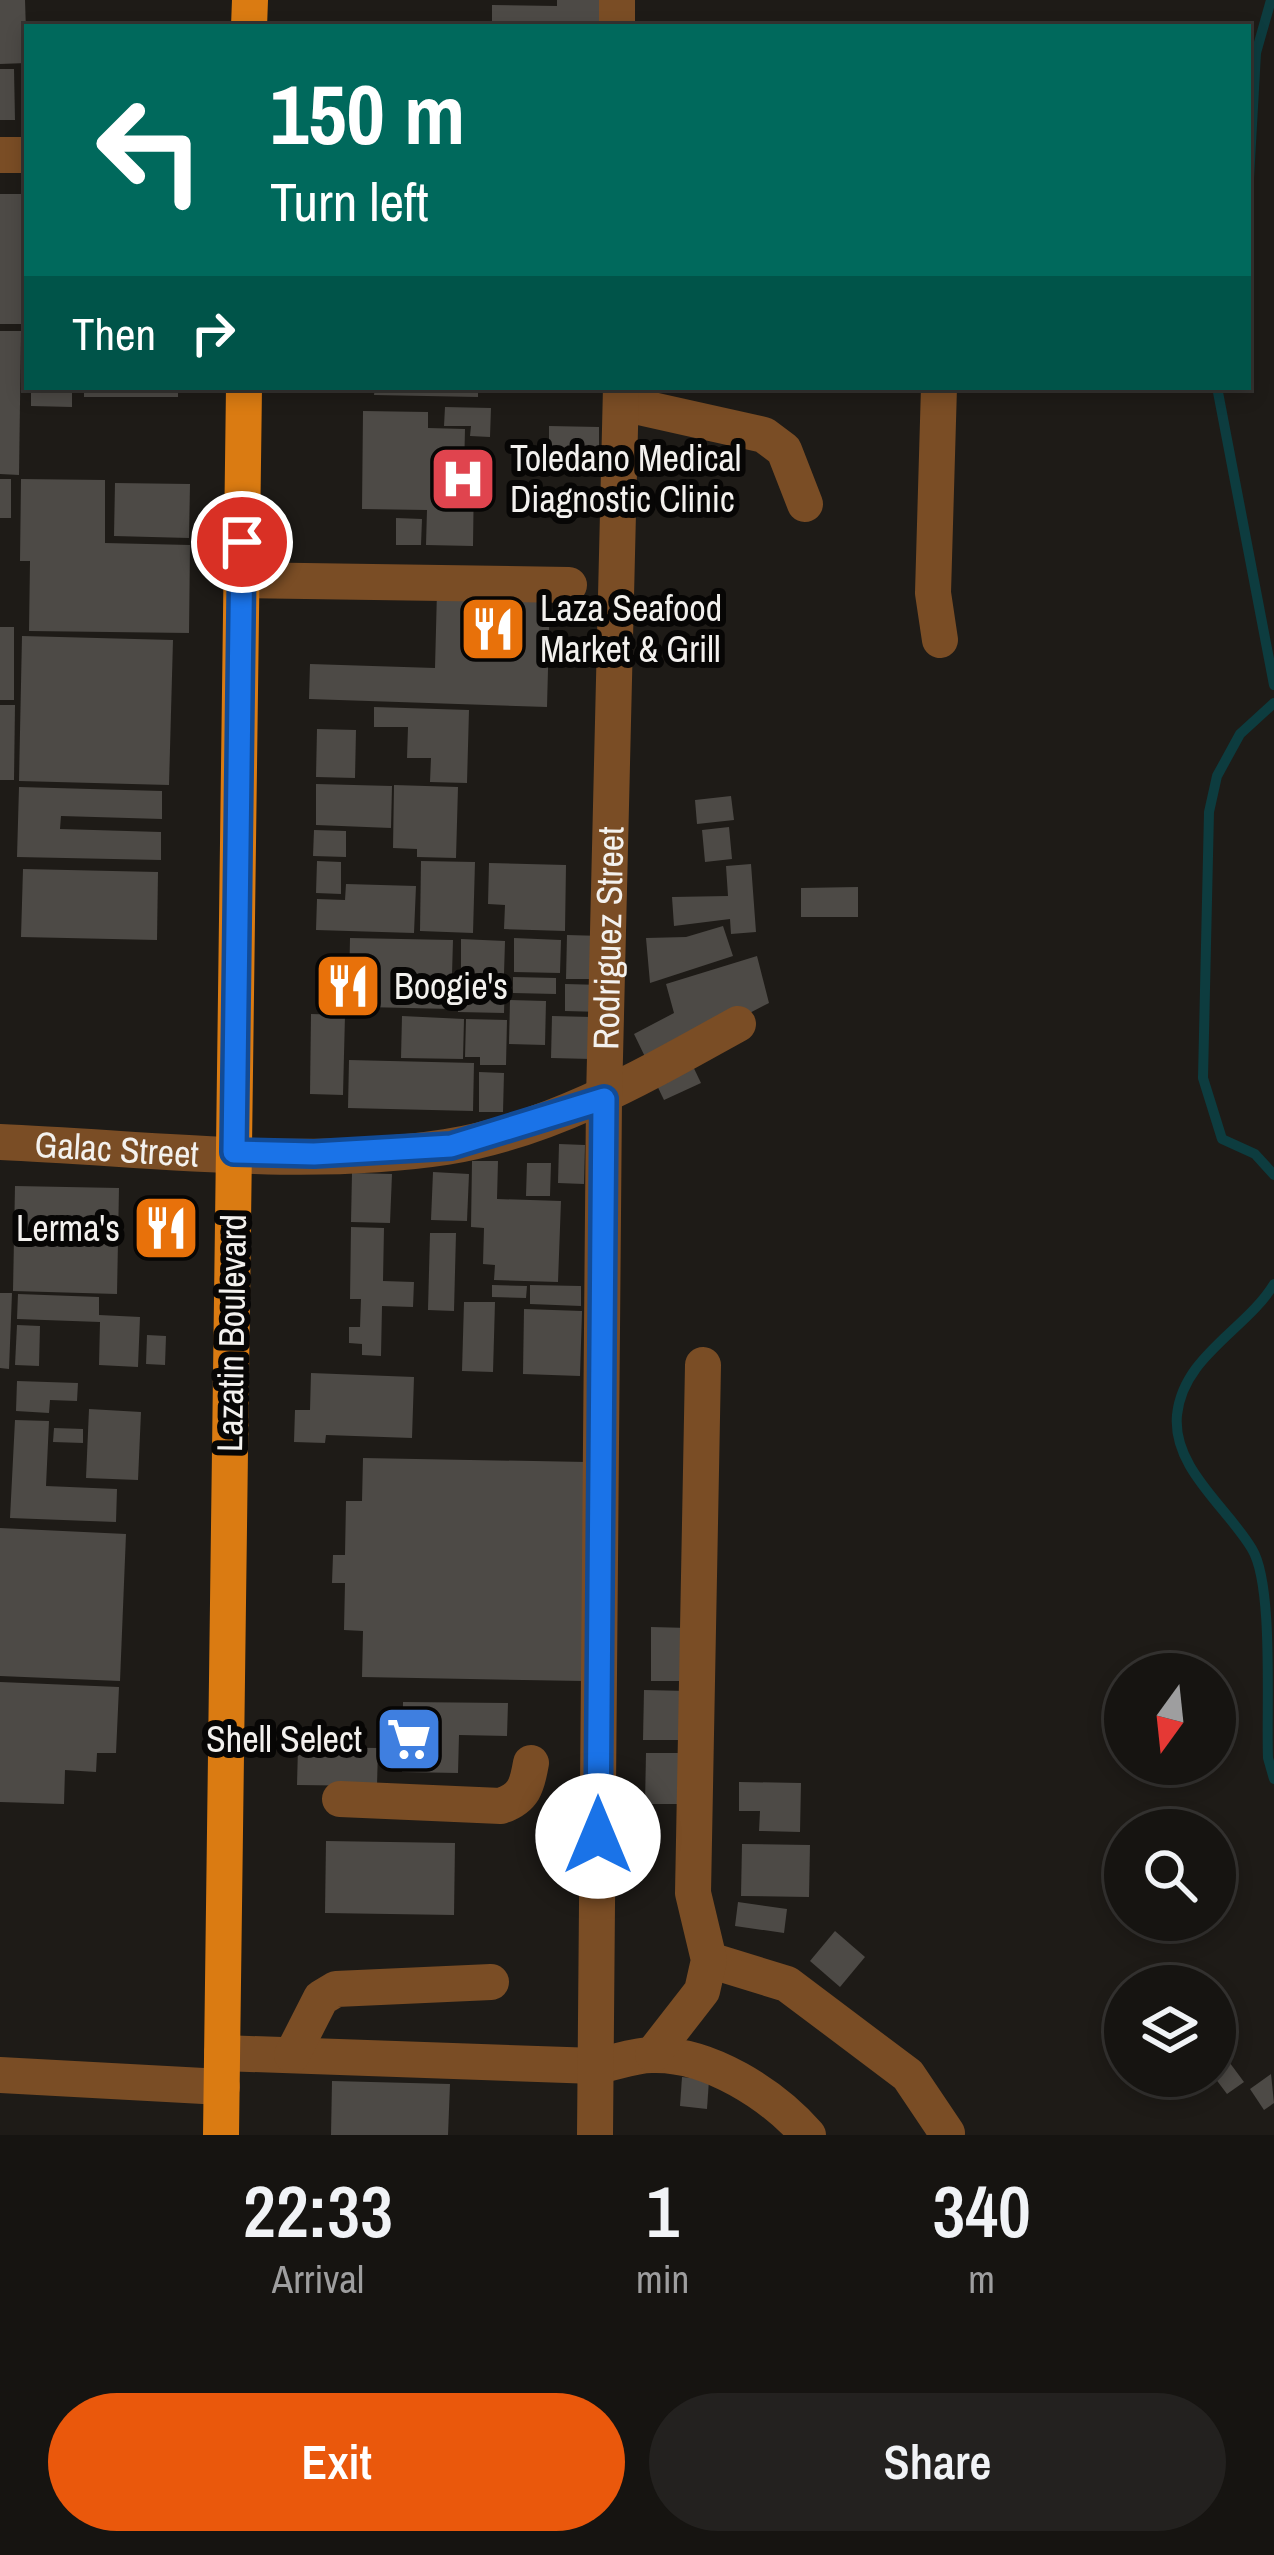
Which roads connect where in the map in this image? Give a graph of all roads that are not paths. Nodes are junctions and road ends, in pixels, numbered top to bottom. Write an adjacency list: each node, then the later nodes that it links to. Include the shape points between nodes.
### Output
1 (244, 390): 5 (main road, Lazatin Boulevard)
2 (939, 390): 7 (street, via 933,592)
3 (621, 395): 4 (street, via 764,435 784,451); 9 (street, Rodriguez Street)
4 (805, 504)
5 (241, 580): 6 (street); 11 (main road, Lazatin Boulevard)
6 (569, 585)
7 (940, 640)
8 (738, 1024): 9 (street, Galac Street)
9 (604, 1099): 11 (street, Galac Street, via 451,1146); 19 (street, Rodriguez Street)
10 (0, 1142): 11 (street, Galac Street)
11 (234, 1152): 20 (main road, Lazatin Boulevard)
12 (703, 1365): 15 (street, via 693,1893)
13 (531, 1762): 14 (street, via 527,1786 501,1806)
14 (340, 1799)
15 (709, 1960): 17 (street, via 701,1991); 22 (street, via 788,1984 908,2074)
16 (491, 1982): 18 (street, via 336,1989 321,1998)
17 (653, 2054): 19 (street); 25 (street, via 699,2064 779,2102)
18 (292, 2055): 19 (street); 20 (street)
19 (596, 2066): 24 (street, Rodriguez Street)
20 (222, 2070): 21 (street); 23 (main road, Lazatin Boulevard)
21 (0, 2075)
22 (947, 2133)
23 (221, 2135)
24 (595, 2135)
25 (808, 2135)

